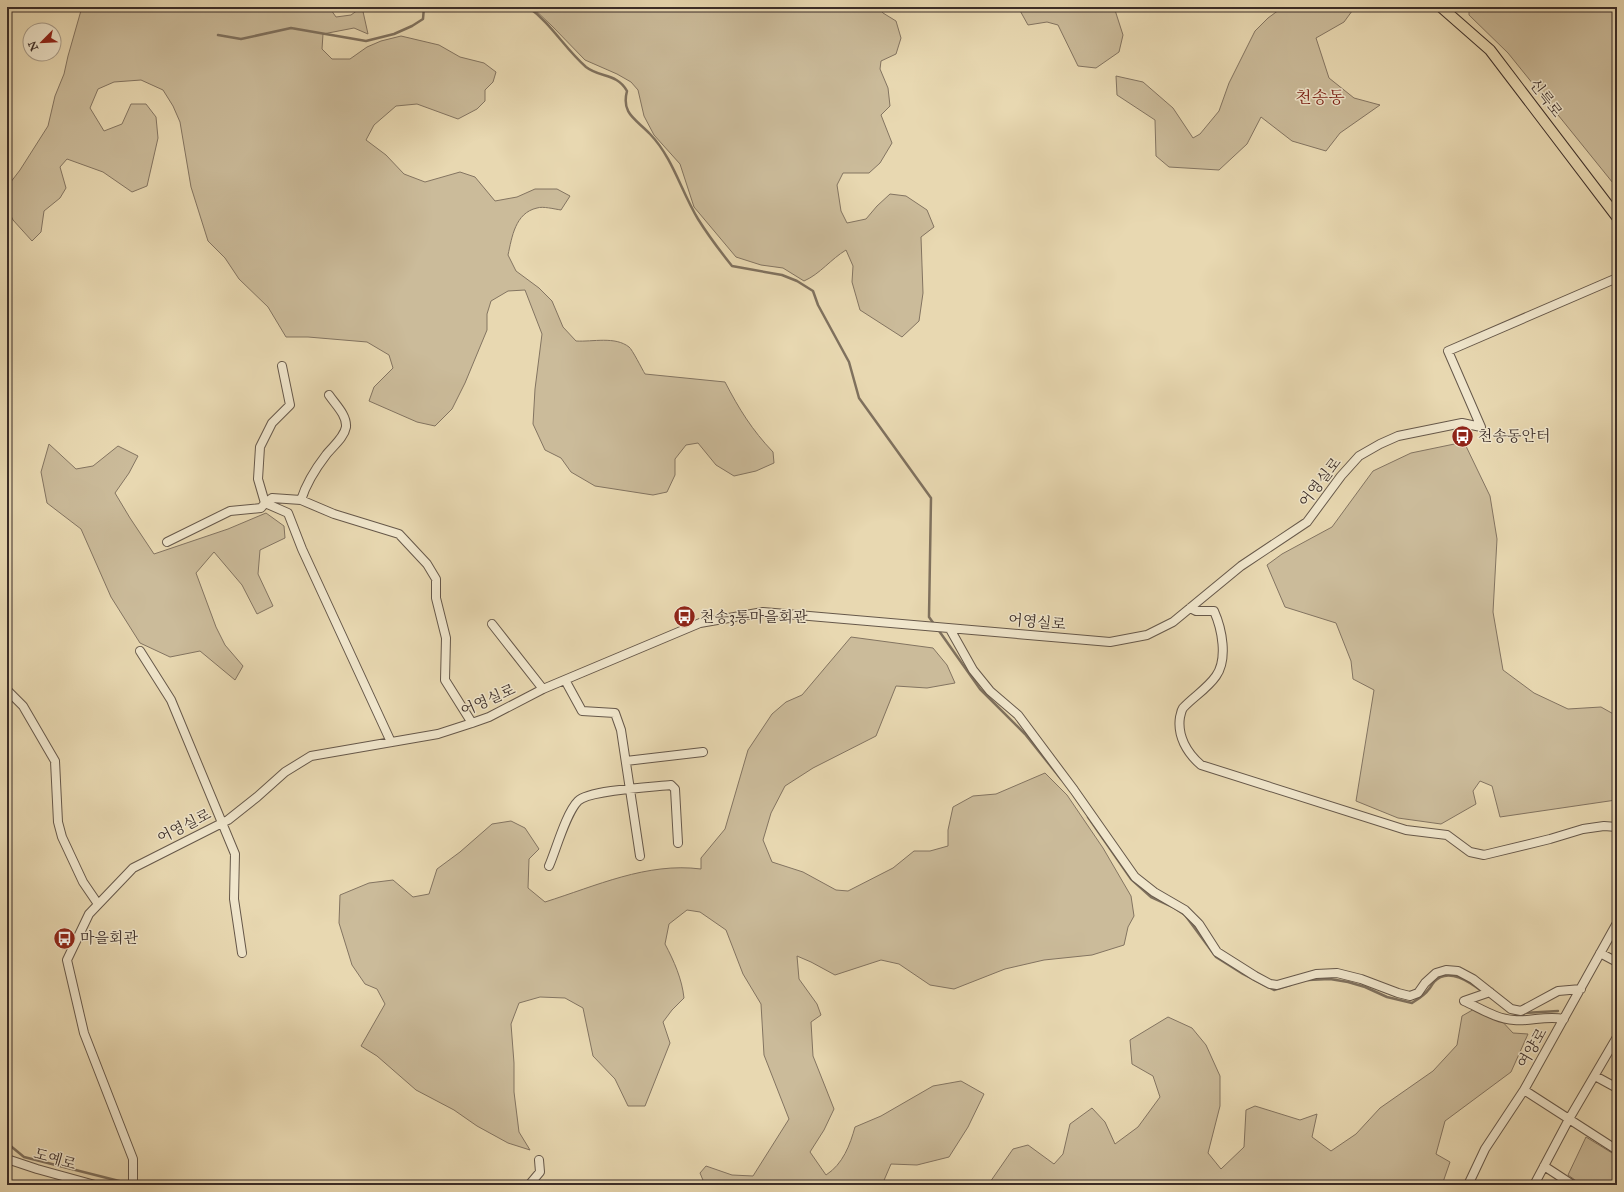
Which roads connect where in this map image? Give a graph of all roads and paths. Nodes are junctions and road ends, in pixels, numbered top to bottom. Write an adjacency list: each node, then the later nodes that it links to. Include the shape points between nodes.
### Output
1 (1441, 7): 2 (main road, 신륵로, via 1490,50)
2 (1617, 217)
3 (1617, 278): 9 (street, 어영실로, via 1448,351 1481,427 1462,423 1398,436 1359,456 1341,476 1308,522 1241,566)
4 (282, 366): 7 (street, via 290,405 272,424 260,447 258,479)
5 (329, 395): 6 (street, via 343,414 346,426 316,468)
6 (301, 500): 7 (street, via 272,498); 16 (street, via 334,514 399,534 427,564 436,579 436,598 446,638 445,680)
7 (265, 503): 8 (street, via 261,508 230,511); 17 (street, via 288,513 302,549)
8 (168, 542)
9 (1190, 608): 11 (street, 어영실로, via 1173,622 1148,635 1110,642); 22 (street, via 1196,611 1214,611 1222,639 1222,657 1217,675 1182,709 1179,725 1184,743 1193,758 1201,765 1406,830 1447,835 1470,852 1484,855 1583,829)
10 (492, 624): 14 (street)
11 (947, 628): 13 (street, 어영실로, via 763,612 700,623); 32 (street, via 973,670 990,691 1018,715 1135,877 1154,892 1185,910 1199,924 1216,952 1270,984 1277,985 1316,974 1337,973 1410,996 1418,993 1436,973 1446,970 1458,971)
12 (140, 651): 21 (street, via 171,700)
13 (565, 680): 14 (street, 어영실로); 19 (street, via 582,711 616,713)
14 (543, 689): 16 (street, 어영실로)
15 (7, 690): 26 (street, via 23,706 55,761 58,822 62,837 83,882)
16 (472, 723): 17 (street, 어영실로, via 438,734)
17 (392, 742): 21 (street, 어영실로, via 311,756 285,772 258,797)
18 (703, 752): 19 (street)
19 (626, 761): 20 (street)
20 (630, 790): 23 (street, via 671,785 674,789); 24 (street); 25 (street, via 587,796 578,800 570,811)
21 (222, 822): 26 (street, 어영실로, via 133,868); 28 (street, via 235,854 234,899)
22 (1617, 827)
23 (678, 843)
24 (640, 856)
25 (549, 866)
26 (98, 904): 44 (street, 어영실로, via 89,914 67,960 84,1033 133,1159)
27 (1617, 923): 29 (street, 여양로)
28 (242, 952)
29 (1600, 953): 30 (street); 31 (street, 여양로)
30 (1617, 962)
31 (1581, 989): 32 (street, via 1558,991 1521,1011 1512,1009); 33 (street, 여양로)
32 (1490, 992): 33 (street, via 1464,1001 1499,1018)
33 (1564, 1019): 37 (street, 여양로)
34 (1617, 1037): 35 (street)
35 (1595, 1076): 36 (street); 38 (street)
36 (1617, 1088)
37 (1524, 1090): 38 (street); 46 (street, 여양로, via 1485,1149)
38 (1569, 1119): 39 (street); 42 (street)
39 (1617, 1150)
40 (7, 1159): 43 (street, 도예로)
41 (539, 1160): 45 (street, via 540,1172)
42 (1544, 1166): 47 (street); 48 (street)
43 (95, 1185)
44 (133, 1185)
45 (529, 1185)
46 (1468, 1185)
47 (1534, 1185)
48 (1573, 1185)

